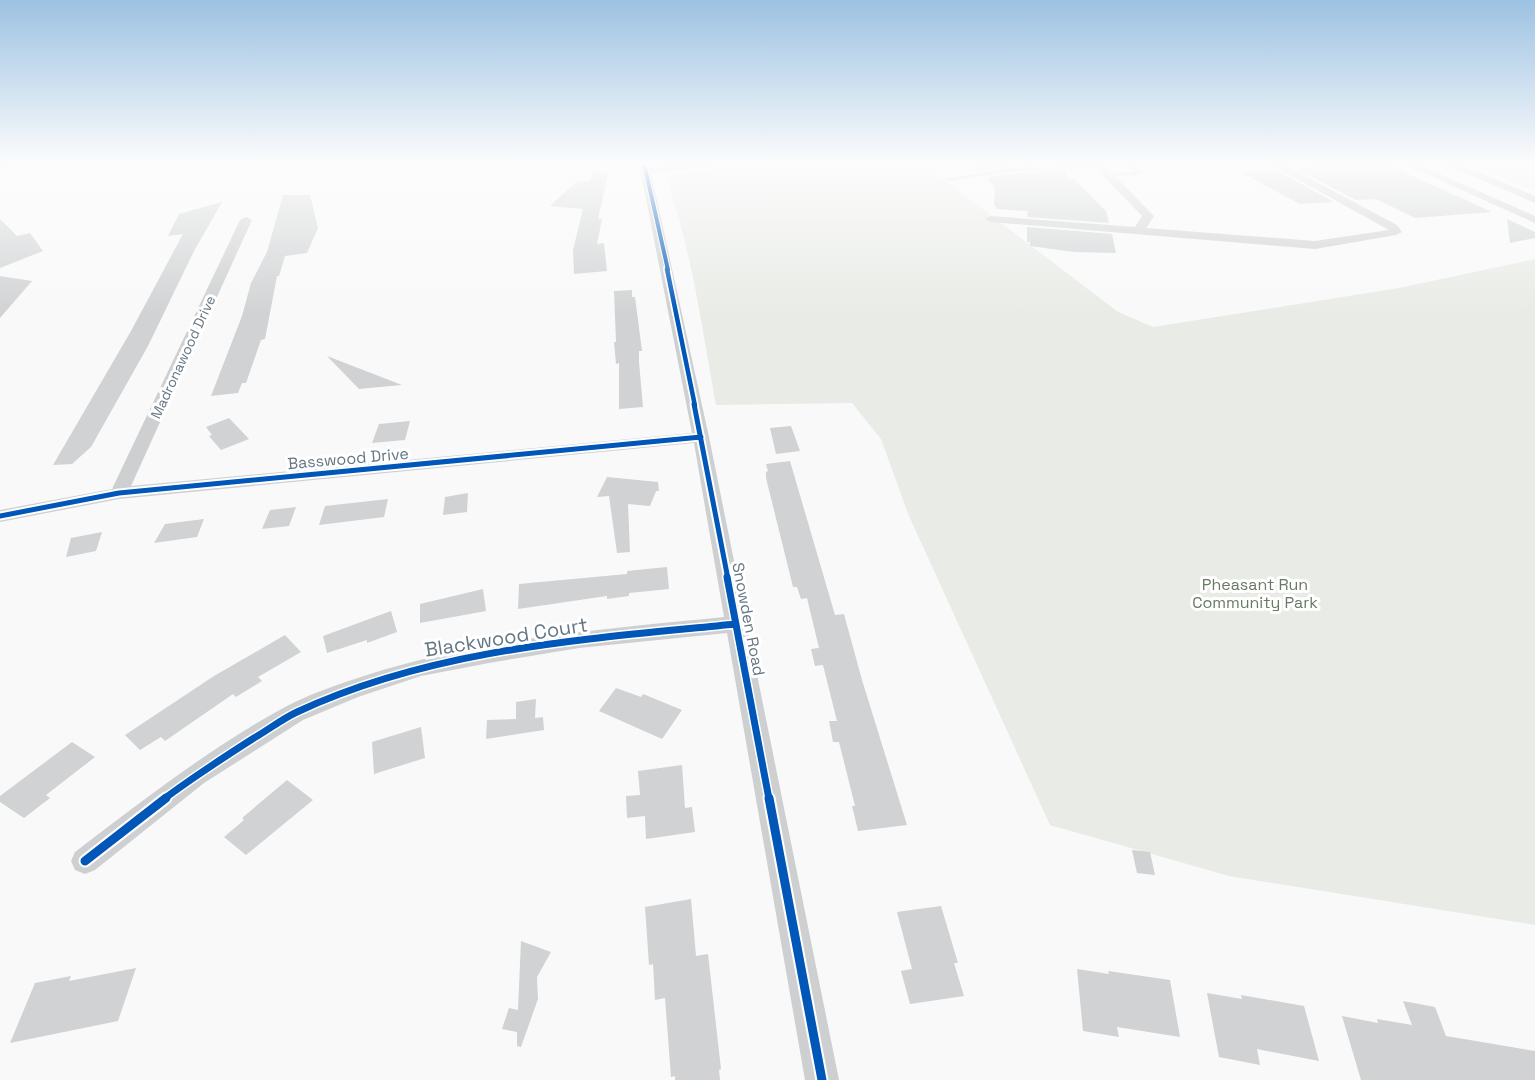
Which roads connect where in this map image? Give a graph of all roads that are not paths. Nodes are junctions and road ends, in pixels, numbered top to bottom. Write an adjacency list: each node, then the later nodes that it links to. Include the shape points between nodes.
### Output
1 (655, 213): 9 (street, Snowden Road)
2 (1145, 213): 8 (street, via 1148,216)
3 (1369, 213): 8 (street, via 1393,226 1396,232 1315,245)
4 (1520, 213): 7 (street)
5 (991, 219): 8 (street)
6 (246, 220): 10 (street, Madronawood Drive)
7 (1535, 220)
8 (1138, 231)
9 (701, 437): 10 (street, Basswood Drive); 12 (street, Snowden Road)
10 (119, 493): 11 (street, Basswood Drive)
11 (0, 516)
12 (736, 624): 13 (street, Blackwood Court, via 579,640 489,654 421,667 350,690 295,713 195,775); 14 (street, Snowden Road)
13 (85, 861)
14 (822, 1080)

